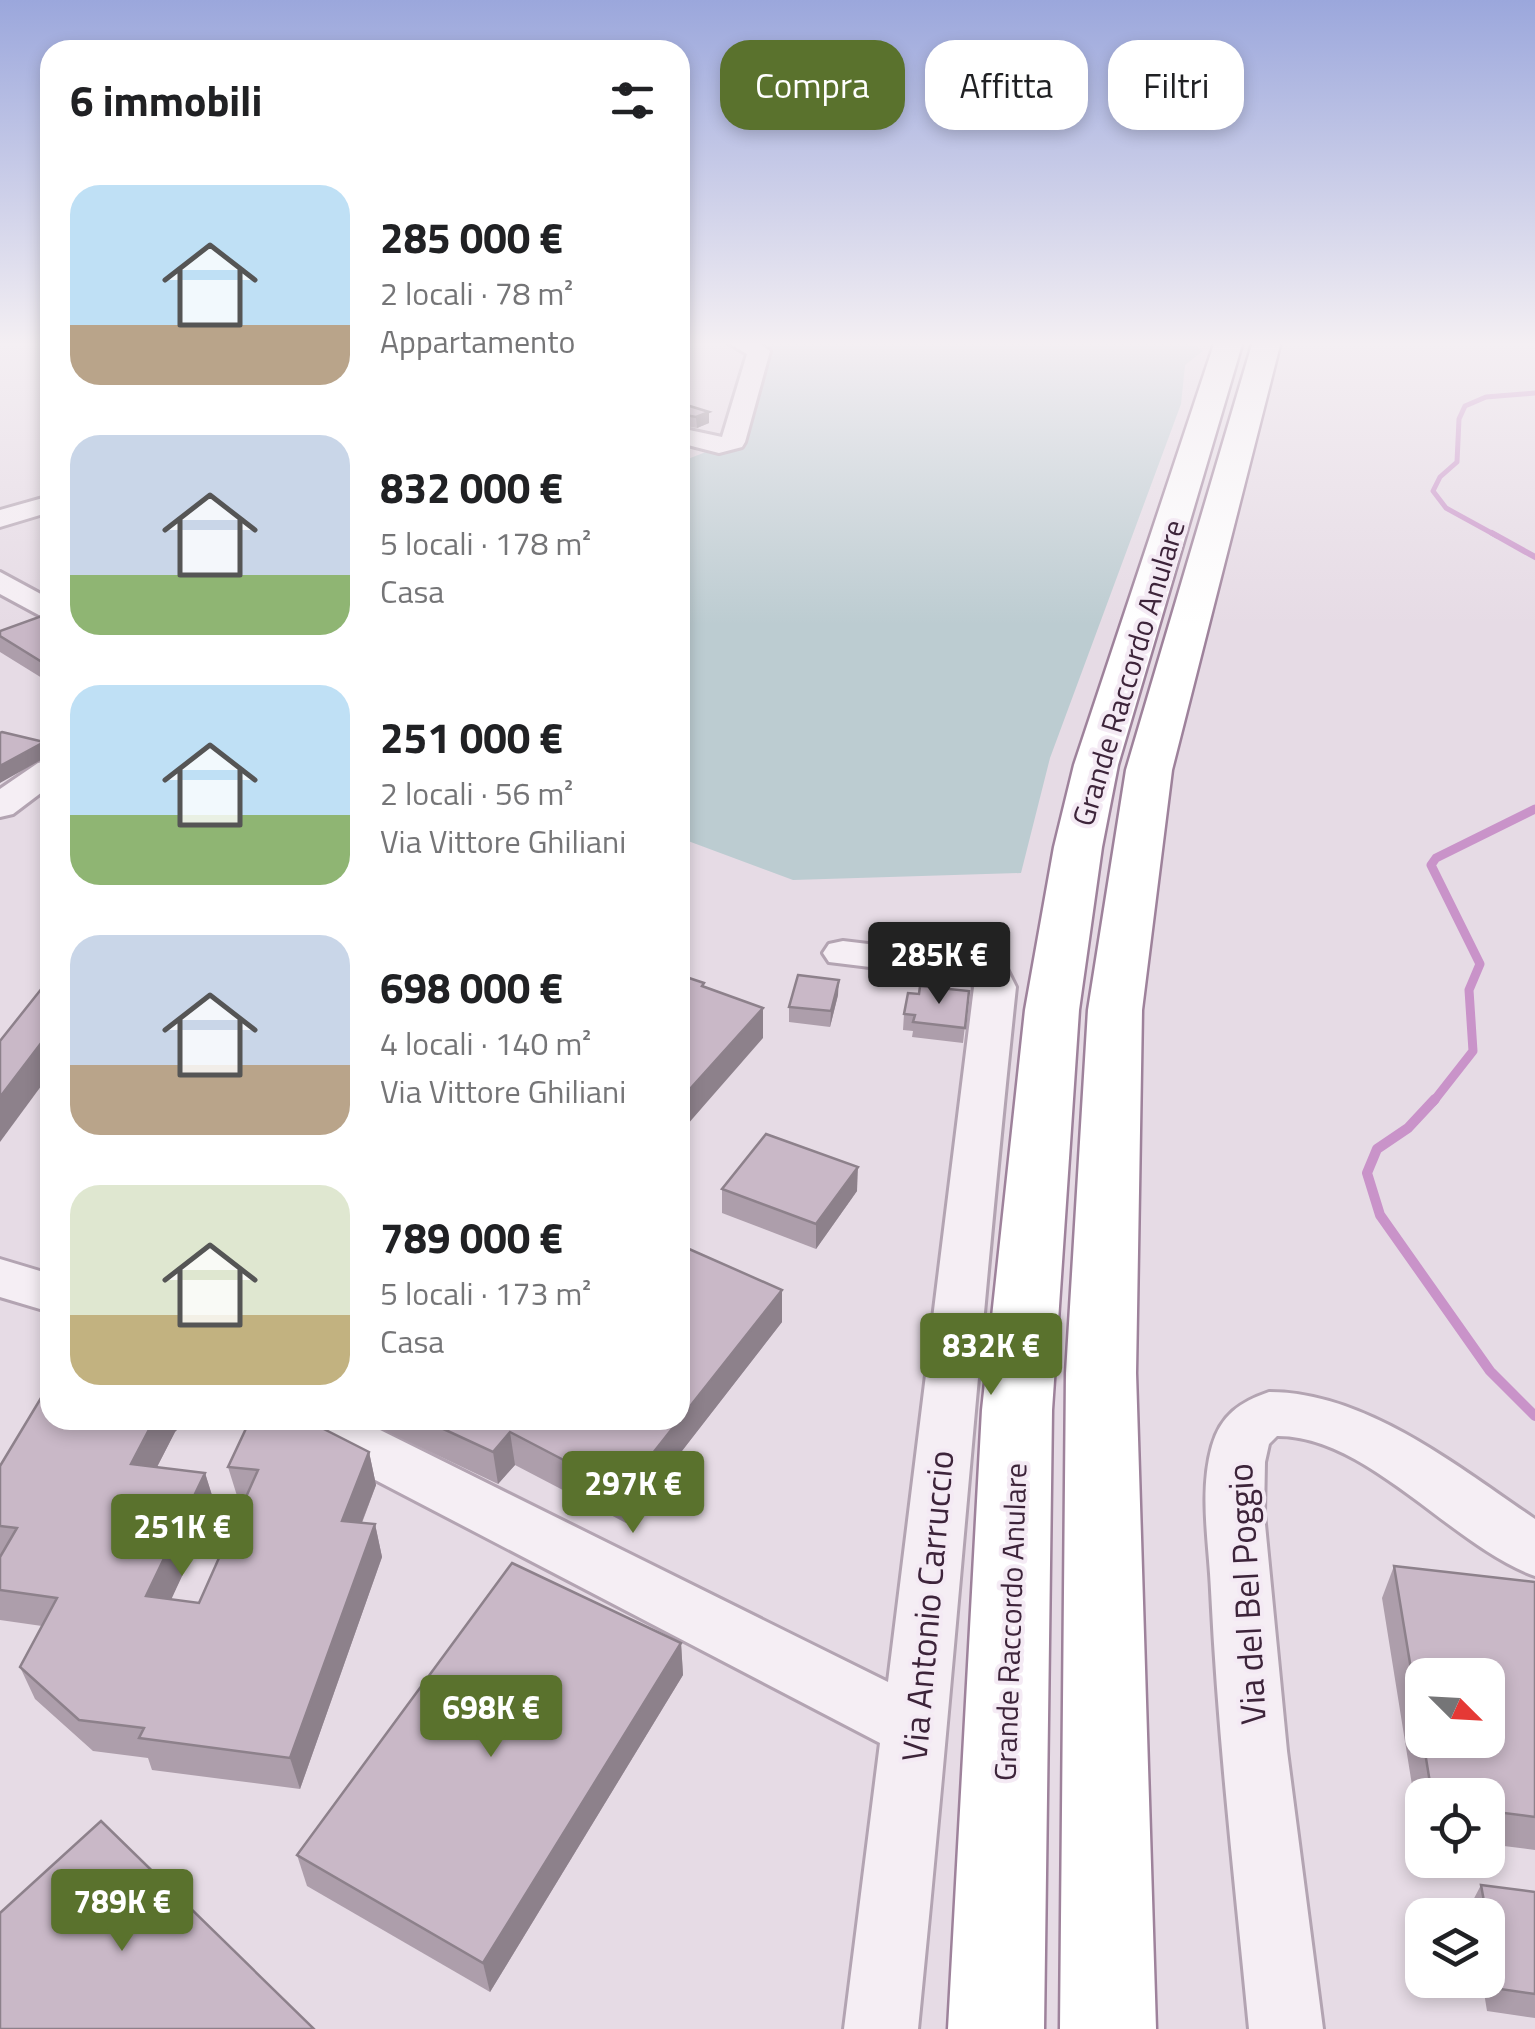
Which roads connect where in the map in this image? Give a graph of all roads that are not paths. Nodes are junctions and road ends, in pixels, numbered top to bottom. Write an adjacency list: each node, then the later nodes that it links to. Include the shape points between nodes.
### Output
1 (735, 436): 4 (street, via 718,446)
2 (1199, 436): 18 (highway, Grande Raccordo Anulare, via 1096,765 1052,1010 1017,1410)
3 (1242, 436): 19 (highway, Grande Raccordo Anulare, via 1149,770 1115,1010 1101,1372)
4 (690, 438)
5 (40, 507): 6 (street)
6 (0, 519)
7 (0, 581): 8 (street)
8 (40, 606)
9 (40, 777): 10 (street)
10 (0, 806)
11 (843, 952): 16 (street, Via Antonio Carruccio, via 980,968 994,987)
12 (0, 1278): 13 (street)
13 (40, 1290)
14 (329, 1430): 16 (street)
15 (1535, 1551): 20 (street, Via del Bel Poggio, via 1415,1469 1320,1421 1272,1413 1242,1438 1235,1475 1244,1645)
16 (917, 1728): 17 (street, Via Antonio Carruccio)
17 (881, 2029)
18 (996, 2029)
19 (1108, 2029)
20 (1286, 2029)

